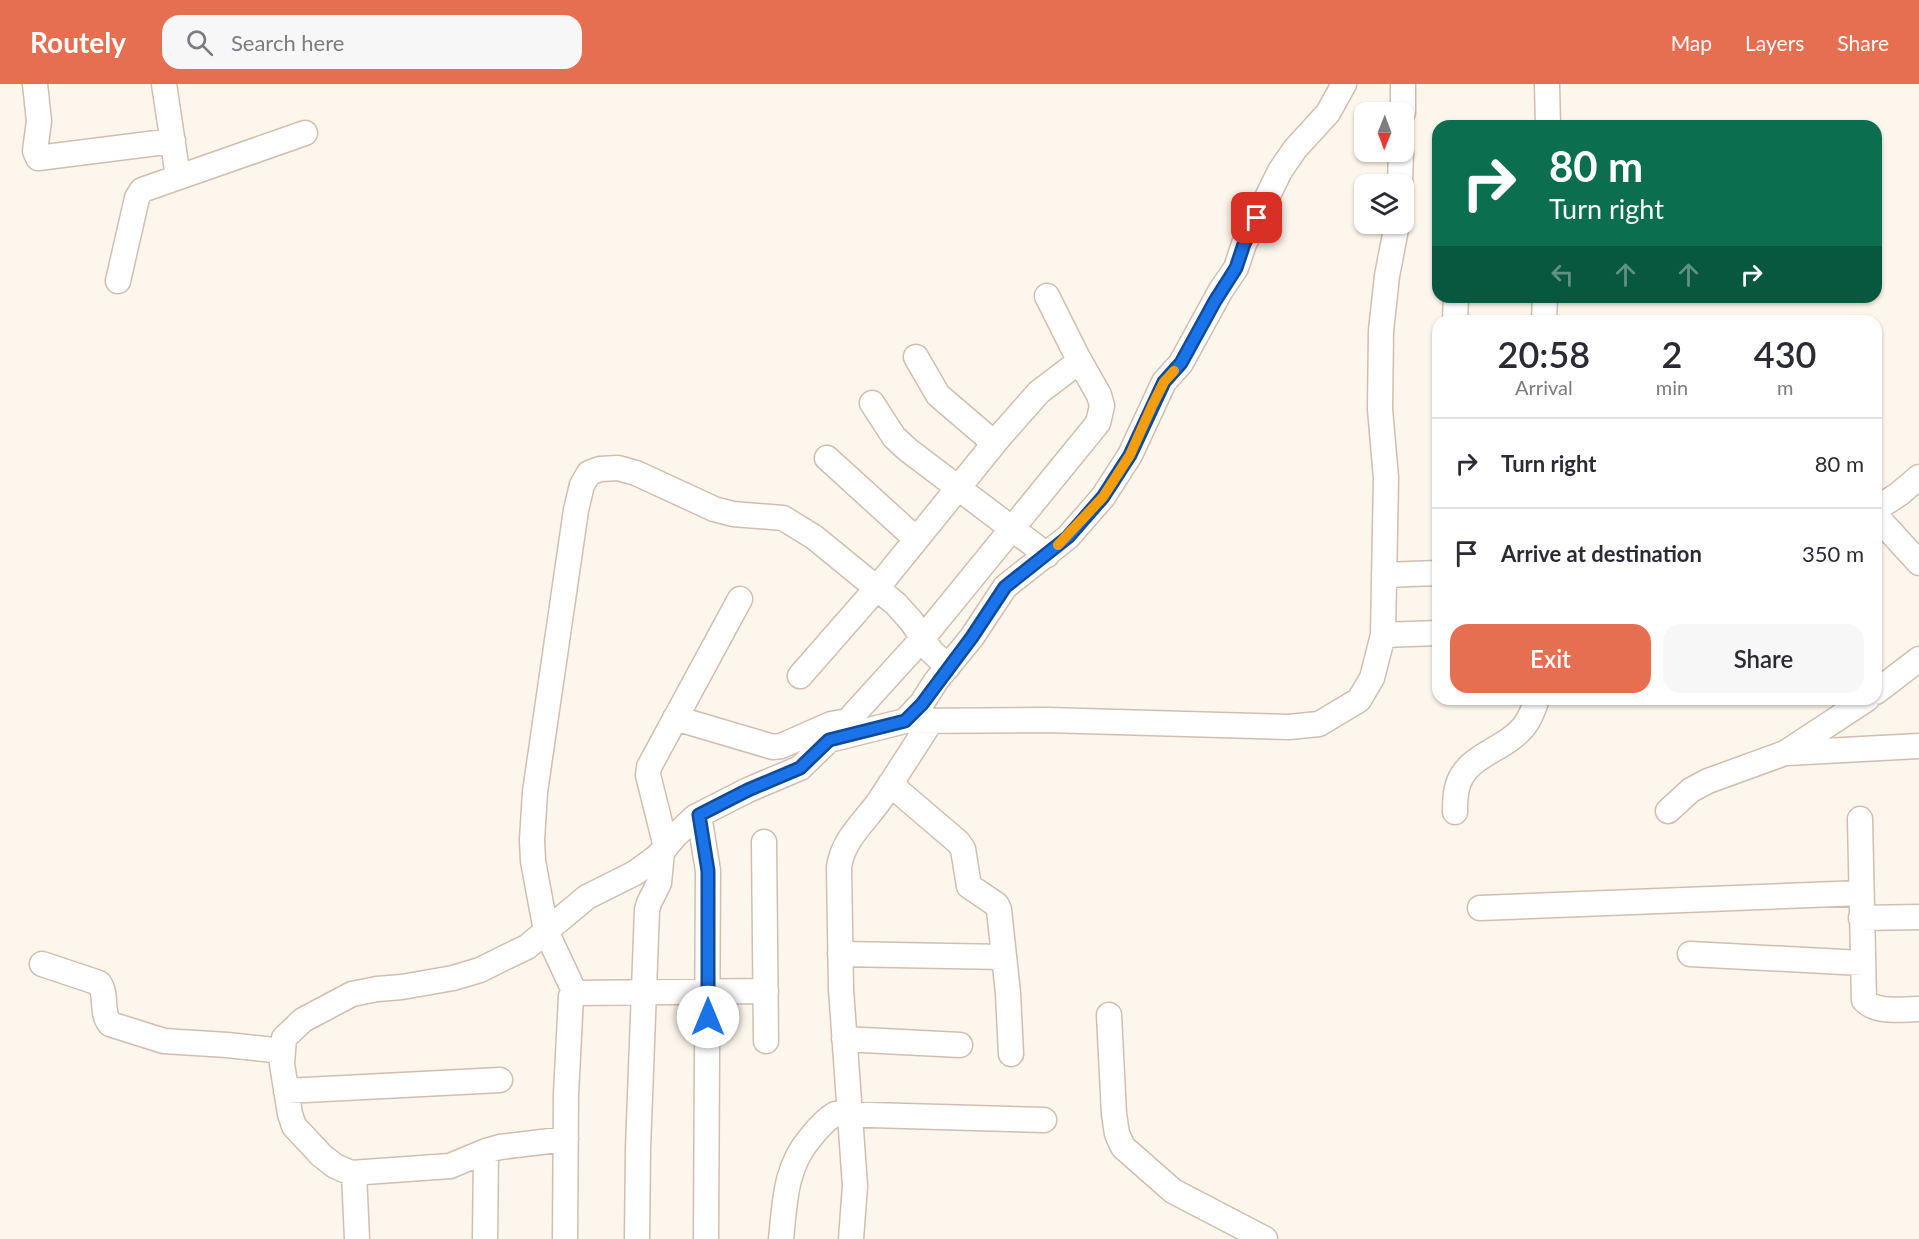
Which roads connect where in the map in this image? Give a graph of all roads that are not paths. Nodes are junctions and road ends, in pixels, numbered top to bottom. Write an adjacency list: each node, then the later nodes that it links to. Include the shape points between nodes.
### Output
1 (35, 84): 9 (street, via 38,158)
2 (164, 84): 9 (street)
3 (1344, 84): 25 (street, via 1328,113 1280,171 1236,268 1181,363 1164,382 1130,455 1103,497)
4 (1403, 84): 6 (street)
5 (1547, 84): 7 (street)
6 (1403, 102)
7 (1548, 120)
8 (305, 133): 10 (street)
9 (172, 141): 10 (street)
10 (178, 177): 12 (street, via 142,190 137,198)
11 (1395, 234): 28 (street, via 1381,331 1380,409 1386,478)
12 (118, 281)
13 (1047, 296): 15 (street)
14 (916, 357): 17 (street, via 938,395)
15 (1080, 361): 17 (street, via 1039,392); 23 (street, via 1099,395 1102,406 1098,423)
16 (872, 403): 20 (street, via 901,444)
17 (994, 443): 20 (street)
18 (827, 458): 24 (street)
19 (1919, 477): 21 (street)
20 (958, 488): 23 (street); 24 (street)
21 (1882, 505)
22 (1882, 523): 26 (street)
23 (1012, 528): 25 (street); 33 (street)
24 (916, 539): 29 (street)
25 (1047, 555): 35 (street, via 1005,587)
26 (1919, 563)
27 (1432, 573): 28 (street)
28 (1384, 575): 32 (street)
29 (877, 588): 33 (street, via 912,622); 36 (street); 58 (street, via 814,537 783,518 714,509 618,468 589,473 576,510 536,792 533,861)
30 (740, 599): 40 (street)
31 (1432, 633): 32 (street)
32 (1383, 635): 42 (street, via 1372,678 1359,700 1319,724 1289,728 1047,720)
33 (922, 639): 35 (street); 43 (street)
34 (1919, 659): 37 (street)
35 (948, 667): 41 (street)
36 (800, 676)
37 (1882, 687)
38 (1535, 705): 49 (street, via 1524,726 1464,772 1457,787)
39 (1858, 705): 46 (street)
40 (675, 718): 43 (street, via 773,747 831,724); 53 (street, via 648,775)
41 (905, 721): 42 (street); 44 (street)
42 (931, 721): 47 (street)
43 (849, 722): 44 (street)
44 (876, 729): 50 (street, via 829,740 800,768)
45 (1919, 746): 46 (street)
46 (1785, 753): 48 (street, via 1708,781)
47 (890, 784): 59 (street, via 840,856); 61 (street, via 963,849 969,886 991,899 999,910)
48 (1668, 811)
49 (1455, 812)
50 (699, 815): 53 (street); 66 (street, via 708,871)
51 (1860, 819): 54 (street)
52 (764, 843): 65 (street)
53 (664, 849): 58 (street, via 635,873 587,897); 64 (street, via 659,883 647,910)
54 (1861, 893): 55 (street); 57 (street)
55 (1480, 908)
56 (1919, 917): 57 (street)
57 (1861, 918): 62 (street)
58 (546, 931): 67 (street); 73 (street, via 527,946 480,970 428,983 352,994 303,1020 284,1038)
59 (840, 954): 61 (street); 70 (street)
60 (1690, 954): 62 (street)
61 (1004, 957): 74 (street)
62 (1862, 963): 68 (street, via 1862,993 1870,1006)
63 (42, 964): 73 (street, via 99,984 110,1024 176,1043)
64 (645, 991): 66 (street); 67 (street); 85 (street)
65 (766, 991): 66 (street); 71 (street)
66 (708, 992): 86 (street)
67 (576, 993): 79 (street, via 570,1000)
68 (1919, 1009)
69 (1109, 1015): 89 (street, via 1114,1114 1123,1147 1173,1191)
70 (844, 1039): 72 (street); 77 (street)
71 (766, 1041)
72 (960, 1045)
73 (283, 1052): 76 (street)
74 (1011, 1054)
75 (500, 1080): 76 (street)
76 (286, 1091): 81 (street, via 294,1126 335,1166)
77 (850, 1113): 78 (street); 87 (street, via 835,1114 825,1120 792,1165); 88 (street, via 855,1186)
78 (1044, 1120)
79 (566, 1138): 80 (street); 84 (street)
80 (486, 1151): 81 (street, via 450,1166); 83 (street)
81 (354, 1173): 82 (street)
82 (357, 1239)
83 (485, 1239)
84 (565, 1239)
85 (637, 1239)
86 (706, 1239)
87 (781, 1239)
88 (851, 1239)
89 (1265, 1239)

